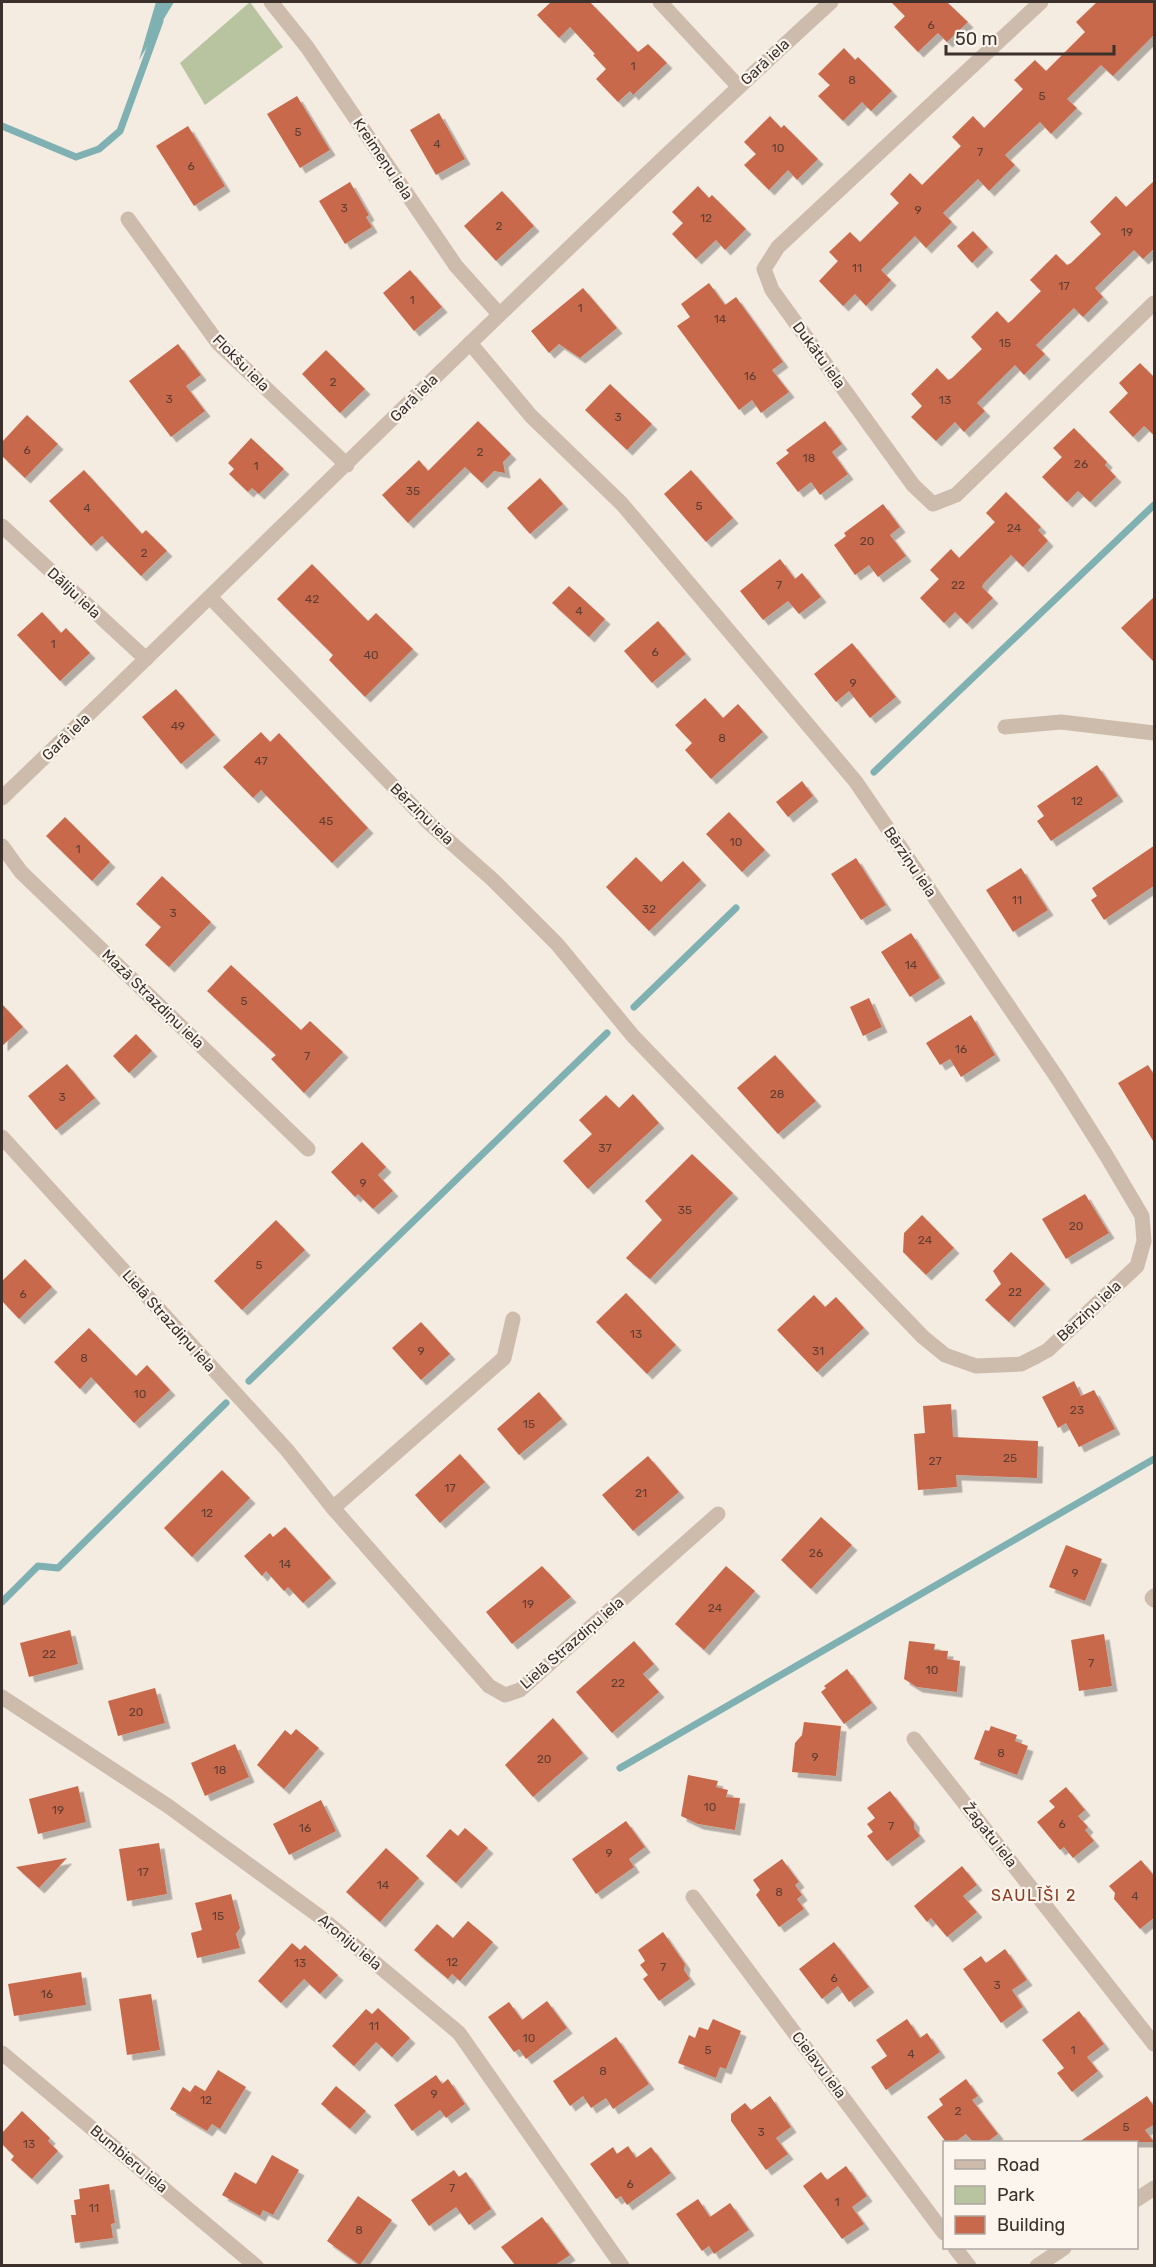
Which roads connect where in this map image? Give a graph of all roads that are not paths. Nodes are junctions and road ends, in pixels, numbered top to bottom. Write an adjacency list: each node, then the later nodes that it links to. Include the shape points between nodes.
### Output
1 (271, 2): 8 (street, Kreimeņu iela, via 307,47 456,267)
2 (660, 2): 5 (street)
3 (831, 2): 5 (street, Garā iela)
4 (1041, 2): 7 (street, Dukātu iela, via 778,247 764,268 772,290 913,485 933,504 956,495)
5 (738, 86): 8 (street, Garā iela)
6 (128, 219): 10 (street, Flokšu iela, via 218,343)
7 (1155, 303)
8 (499, 314): 9 (street, Garā iela)
9 (470, 343): 10 (street, Garā iela); 12 (street, Bērziņu iela, via 531,416 622,504 856,782 1058,1079 1142,1216 1143,1241 1137,1266 1048,1350 1021,1364 976,1366 945,1354 923,1337 633,1036 556,944 430,824)
10 (346, 465): 12 (street, Garā iela)
11 (2, 526): 13 (street, Dāliju iela)
12 (210, 597): 13 (street, Garā iela)
13 (147, 659): 16 (street, Garā iela)
14 (1005, 727): 15 (street, via 1061,722)
15 (1155, 733)
16 (2, 798)
17 (2, 846): 19 (street, Mazā Strazdiņu iela, via 21,872)
18 (2, 1137): 21 (street, Lielā Strazdiņu iela, via 287,1450)
19 (308, 1149)
20 (513, 1319): 21 (street, via 504,1358)
21 (333, 1508): 22 (street, Lielā Strazdiņu iela, via 489,1686 505,1695 520,1690)
22 (718, 1514)
23 (2, 1697): 34 (street, Aroniju iela, via 168,1806 318,1916 459,2033)
24 (914, 1739): 26 (street, Žagatu iela)
25 (693, 1897): 30 (street, Cielavu iela)
26 (1155, 2044)
27 (2, 2053): 33 (street, Bumbieru iela)
28 (1155, 2188): 29 (street)
29 (1138, 2199)
30 (943, 2230)
31 (957, 2249): 35 (street)
32 (1062, 2249): 36 (street)
33 (256, 2265)
34 (622, 2265)
35 (969, 2265)
36 (1037, 2265)

